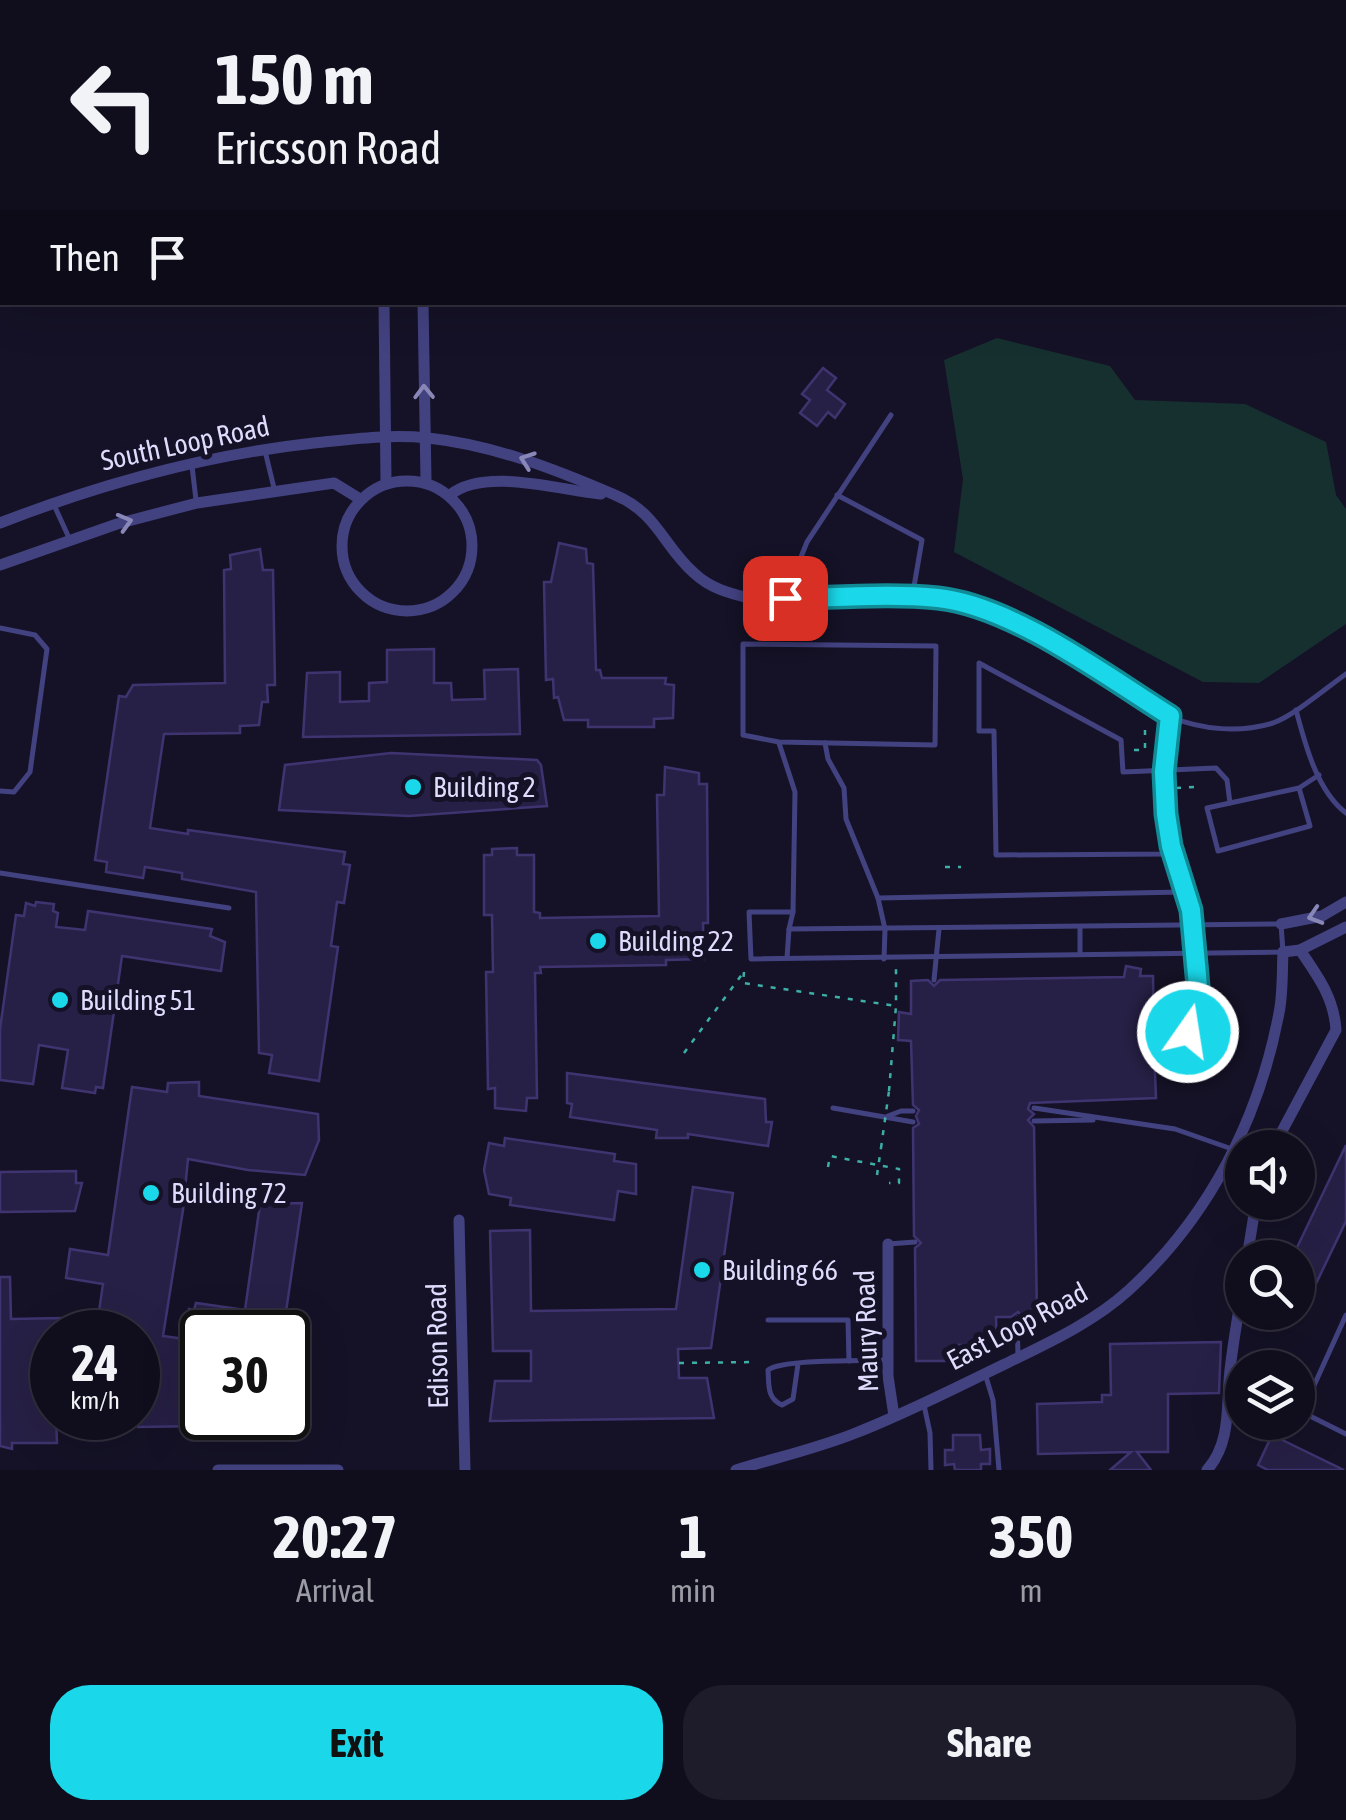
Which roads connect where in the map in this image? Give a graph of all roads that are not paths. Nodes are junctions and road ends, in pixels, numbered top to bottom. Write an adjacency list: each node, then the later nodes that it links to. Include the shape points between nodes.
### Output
1 (384, 305): 4 (street)
2 (423, 305): 5 (street, one-way to 2)
3 (891, 414): 12 (lane)
4 (386, 437): 5 (street, South Loop Road); 6 (street, South Loop Road); 8 (street)
5 (425, 438): 9 (street); 13 (street, South Loop Road, one-way to 5, via 519,456)
6 (264, 449): 7 (street, South Loop Road); 10 (lane)
7 (192, 462): 15 (street, South Loop Road); 16 (lane)
8 (386, 482): 9 (street); 14 (street)
9 (426, 482): 11 (street)
10 (275, 491): 14 (street, via 334,482); 16 (street)
11 (450, 495): 13 (street, via 487,480); 14 (street, via 467,523 468,567 448,598 416,613 383,608 350,576 343,539)
12 (837, 495): 20 (lane, via 807,542); 21 (lane, via 922,540)
13 (618, 496): 20 (street, South Loop Road, via 642,508 692,572 718,589)
14 (360, 499)
15 (53, 502): 17 (street, South Loop Road); 18 (lane)
16 (197, 503): 18 (street, one-way to 16)
17 (0, 522)
18 (70, 540): 19 (street)
19 (0, 565)
20 (785, 598): 21 (street)
21 (912, 598): 25 (street, via 941,598 991,612)
22 (0, 628): 31 (lane, via 35,635 47,649 30,772 14,792)
23 (1346, 674): 24 (lane)
24 (1296, 708): 25 (lane, via 1275,722 1238,728 1197,728); 29 (lane)
25 (1170, 716): 28 (street)
26 (779, 742): 27 (lane); 27 (lane, via 743,735 743,644 936,646 935,745); 40 (lane, via 795,792)
27 (825, 743): 37 (lane)
28 (1164, 772): 32 (lane, via 1216,768 1227,780); 34 (street); 34 (lane, via 1123,772 1121,740 979,663 979,731 994,731 996,855 1167,854)
29 (1320, 775): 30 (lane); 33 (lane, via 1328,796)
30 (1298, 788): 32 (lane); 32 (lane, via 1310,826 1218,850 1207,808)
31 (0, 791)
32 (1230, 803)
33 (1346, 812)
34 (1171, 846): 36 (street)
35 (0, 873): 39 (lane)
36 (1186, 892): 37 (lane); 42 (street)
37 (878, 898): 45 (lane)
38 (1346, 902): 41 (street, one-way to 41, via 1322,916)
39 (229, 908)
40 (793, 912): 47 (lane); 53 (lane, via 749,912 752,959)
41 (1282, 924): 42 (lane); 50 (lane)
42 (1193, 926): 43 (lane); 49 (street)
43 (1080, 927): 46 (lane); 51 (lane)
44 (1346, 927): 48 (street)
45 (885, 929): 46 (lane); 47 (lane); 54 (lane)
46 (938, 929): 52 (lane)
47 (788, 930): 53 (lane)
48 (1300, 950): 50 (street); 65 (street, via 1323,984 1336,1030)
49 (1196, 952): 50 (lane); 51 (lane); 56 (street, via 1201,1019 1177,1038)
50 (1283, 952): 64 (street, East Loop Road, via 1280,1011)
51 (1080, 953): 52 (lane)
52 (938, 955): 54 (lane); 55 (lane)
53 (787, 958): 54 (lane)
54 (884, 959)
55 (934, 980)
56 (1154, 1038)
57 (833, 1108): 60 (lane)
58 (1034, 1108): 61 (lane)
59 (913, 1111): 60 (lane)
60 (888, 1116): 63 (lane)
61 (1101, 1119): 62 (lane); 66 (lane, via 1175,1129)
62 (1034, 1121)
63 (912, 1122)
64 (1242, 1130)
65 (1283, 1130)
66 (1225, 1147)
67 (1225, 1167): 75 (street, East Loop Road, via 1181,1236 1127,1292)
68 (459, 1220): 87 (street, Edison Road)
69 (914, 1242): 70 (lane)
70 (888, 1244): 76 (street, Maury Road)
71 (1346, 1315): 82 (lane, via 1302,1412)
72 (1017, 1318): 75 (lane)
73 (768, 1320): 77 (lane, via 848,1320)
74 (1236, 1330): 91 (street, via 1228,1416 1218,1458)
75 (1018, 1358): 79 (street, East Loop Road)
76 (888, 1360): 77 (lane); 81 (street, Maury Road)
77 (849, 1362): 78 (lane)
78 (798, 1364): 78 (lane, via 768,1370 774,1401 794,1399)
79 (985, 1374): 80 (street, East Loop Road); 90 (lane, via 994,1400)
80 (924, 1402): 81 (street, East Loop Road); 89 (lane)
81 (894, 1416): 88 (street, East Loop Road)
82 (1346, 1434)
83 (306, 1469): 84 (street); 85 (street)
84 (218, 1470)
85 (329, 1470): 86 (street)
86 (338, 1470)
87 (465, 1470)
88 (736, 1470)
89 (931, 1470)
90 (999, 1470)
91 (1207, 1470)

